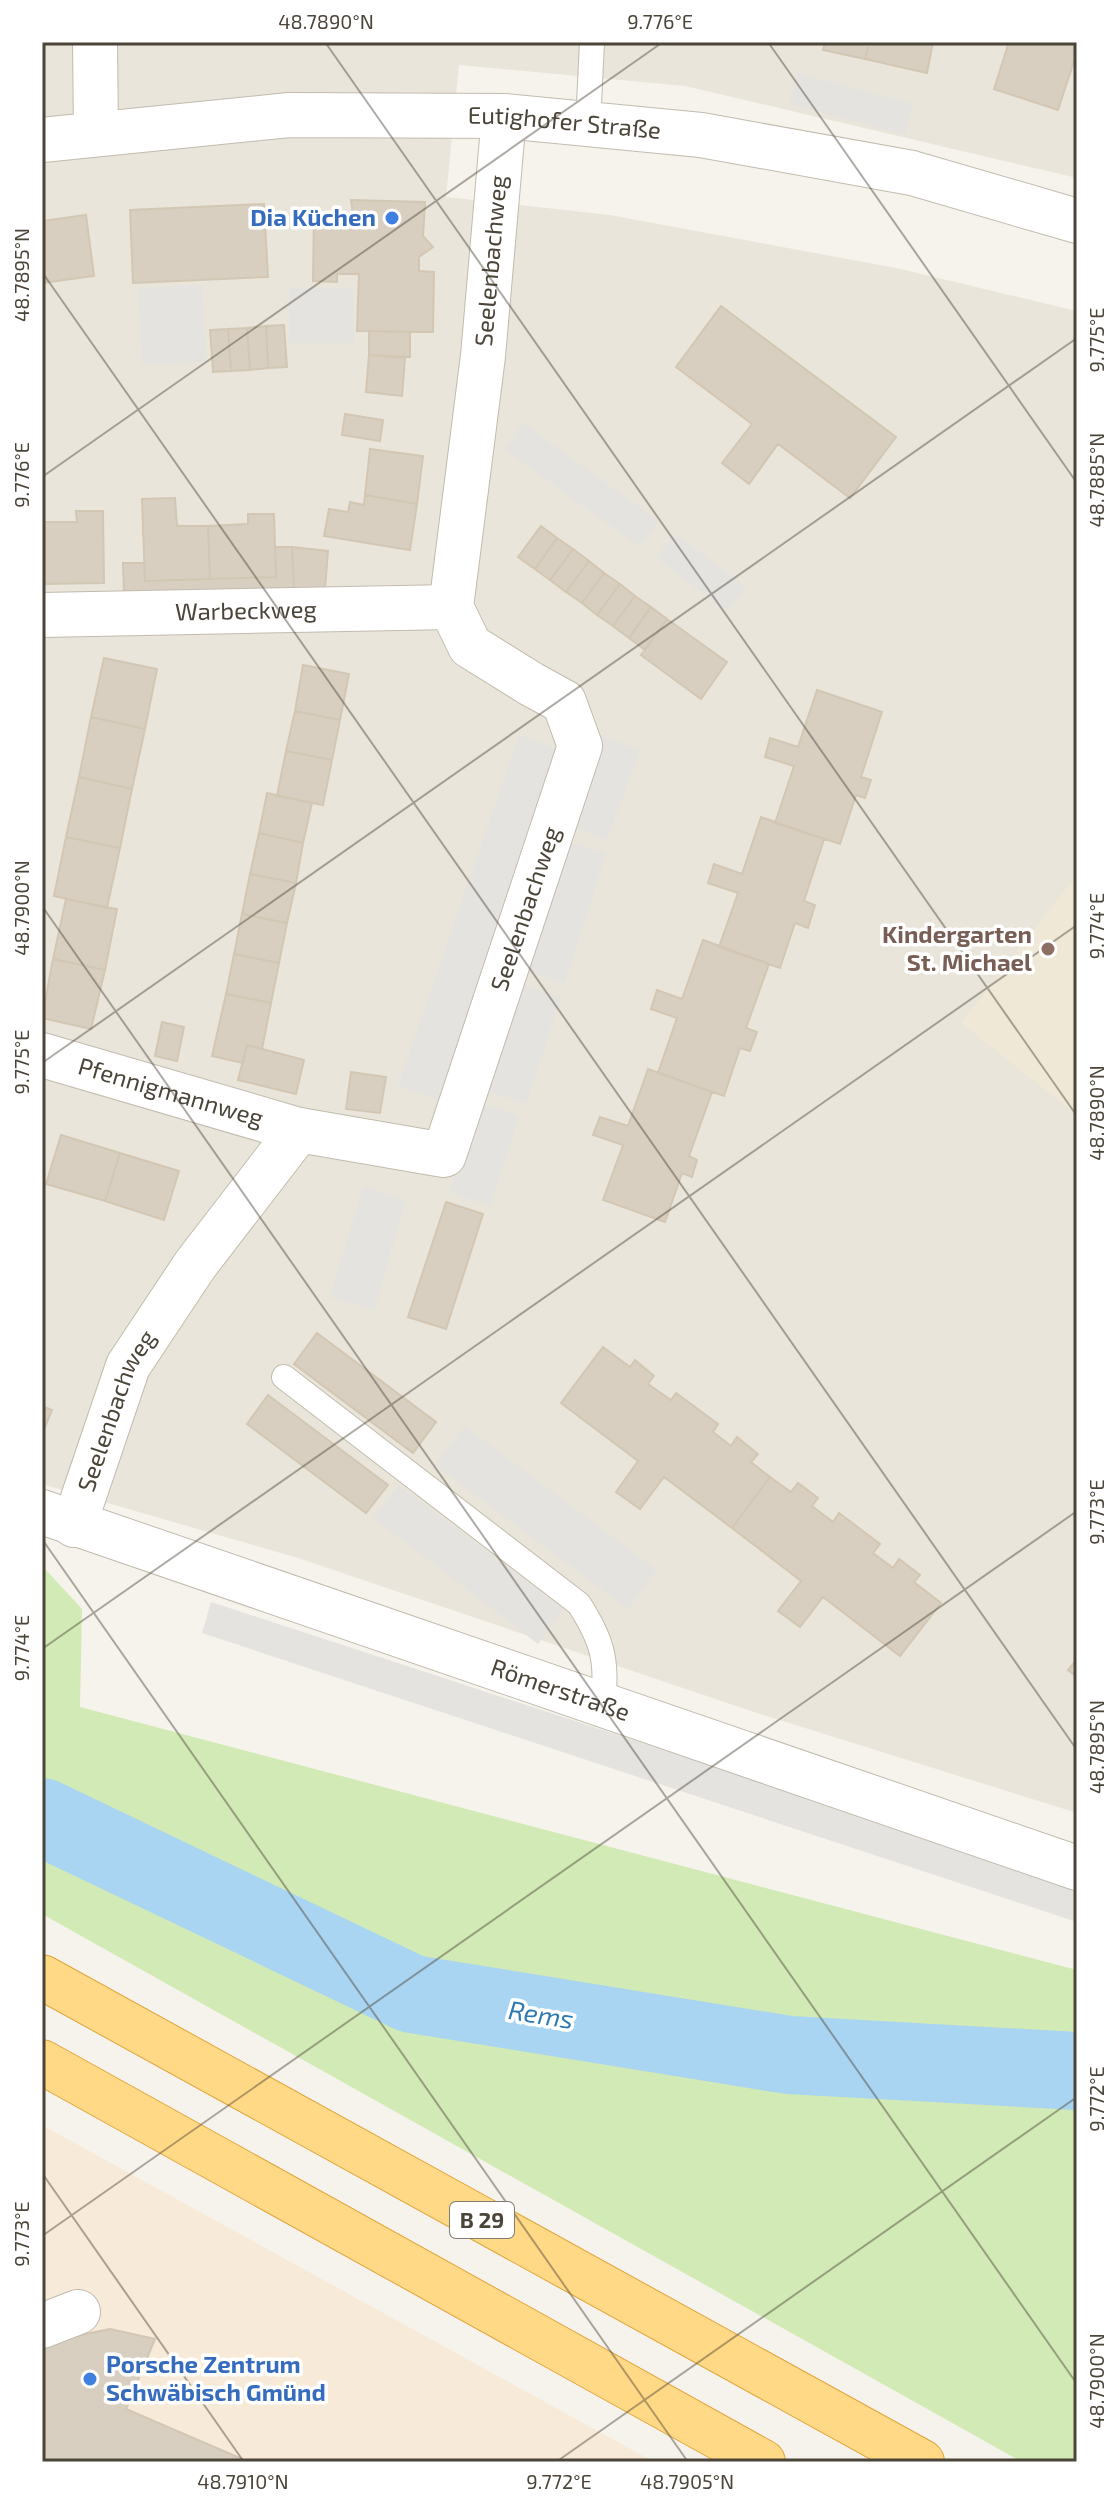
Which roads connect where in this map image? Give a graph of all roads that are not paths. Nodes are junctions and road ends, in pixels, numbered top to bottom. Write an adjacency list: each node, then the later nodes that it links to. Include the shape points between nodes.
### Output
1 (95, 42): 5 (street)
2 (592, 42): 4 (lane)
3 (504, 116): 4 (street, Eutighofer Straße); 5 (street, Eutighofer Straße, via 289,115); 8 (street, Seelenbachweg, via 483,356)
4 (588, 125): 7 (street, Eutighofer Straße, via 701,135 912,173)
5 (96, 133): 6 (street, Eutighofer Straße)
6 (42, 140)
7 (1077, 221)
8 (451, 607): 9 (street, Warbeckweg); 11 (street, Seelenbachweg, via 470,646 564,702 580,746 444,1155)
9 (42, 615)
10 (42, 1055): 11 (street, Pfennigmannweg)
11 (299, 1130): 13 (street, Seelenbachweg, via 195,1265 128,1366)
12 (284, 1377): 14 (lane, via 579,1604 598,1634 606,1678)
13 (58, 1518): 14 (street, Römerstraße)
14 (603, 1704): 15 (street, Römerstraße)
15 (1077, 1868)
16 (42, 1977): 19 (highway, B 29)
17 (42, 2062): 18 (highway)
18 (763, 2462)
19 (922, 2462)

